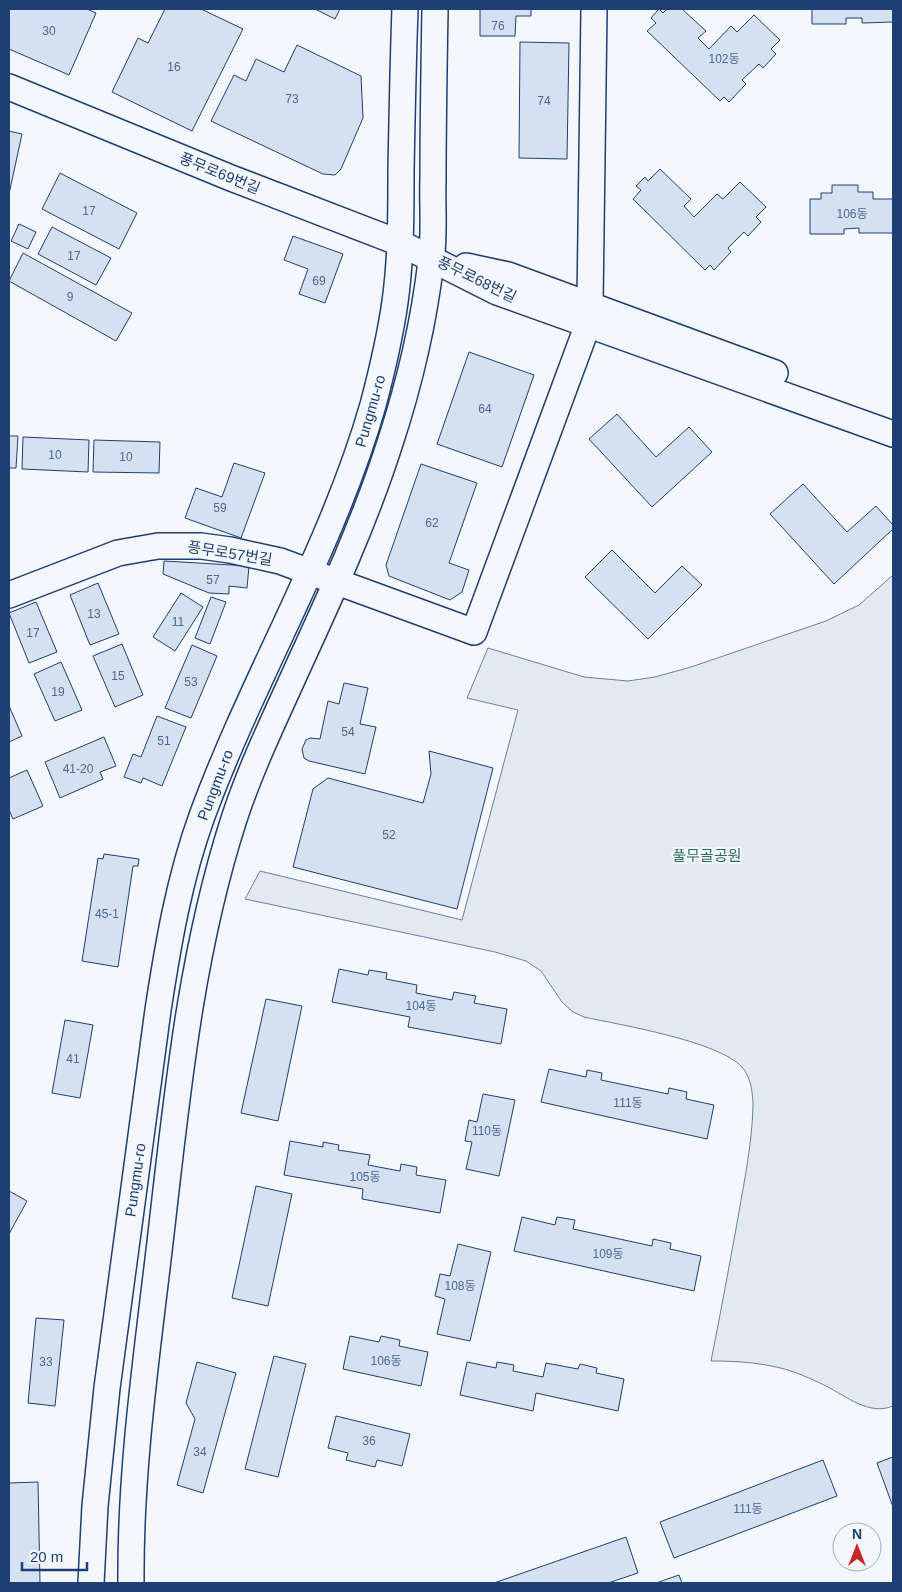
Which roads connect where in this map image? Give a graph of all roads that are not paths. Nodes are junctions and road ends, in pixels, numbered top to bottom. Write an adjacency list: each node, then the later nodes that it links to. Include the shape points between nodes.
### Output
1 (405, 9): 5 (street, Pungmu-ro)
2 (435, 9): 6 (street, Pungmu-ro)
3 (594, 9): 7 (street)
4 (9, 87): 5 (street, 풍무로69번길)
5 (400, 243): 6 (street, 풍무로69번길); 10 (street, Pungmu-ro, via 388,345 375,397 359,450)
6 (432, 258): 7 (street, 풍무로68번길, via 508,275); 11 (street, Pungmu-ro, via 417,341 390,442)
7 (589, 314): 8 (street, 풍무로68번길); 9 (street, 풍무로68번길); 11 (street, 풍무로57번길, via 474,632)
8 (893, 415)
9 (893, 434)
10 (310, 572): 11 (street, 풍무로57번길); 12 (street, 풍무로57번길, via 280,561 230,550 158,546 136,548 97,560); 13 (street, Pungmu-ro, via 201,819 166,954 107,1388 94,1506)
11 (336, 583): 14 (street, Pungmu-ro, via 245,790 210,906 188,1018 172,1134 140,1417)
12 (9, 595)
13 (91, 1583)
14 (131, 1583)

